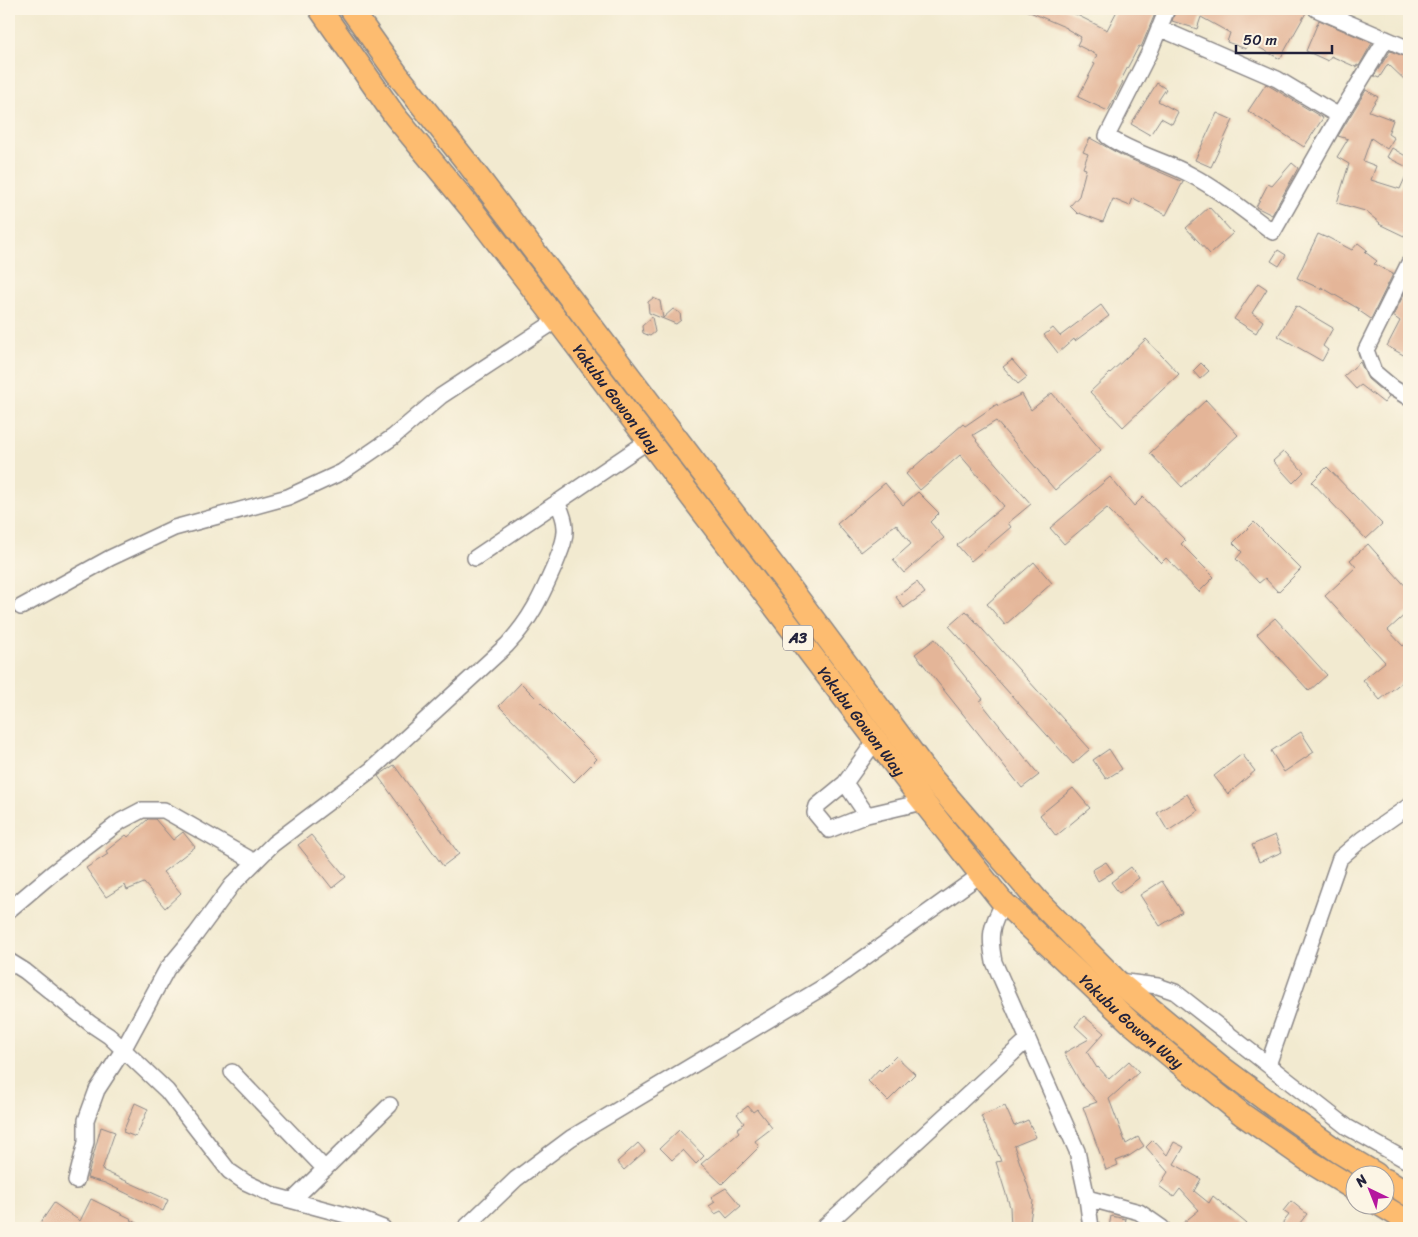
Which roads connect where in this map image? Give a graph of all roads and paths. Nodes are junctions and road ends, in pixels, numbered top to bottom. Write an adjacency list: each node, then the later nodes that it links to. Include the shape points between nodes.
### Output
1 (320, 9): 11 (highway, Yakubu Gowon Way / A3, via 395,116)
2 (351, 9): 14 (highway, Yakubu Gowon Way / A3, via 397,74)
3 (1167, 9): 6 (street)
4 (1316, 9): 5 (street)
5 (1345, 14): 7 (street)
6 (1159, 28): 9 (street, via 1277,79); 9 (street, via 1107,136 1217,190 1273,232)
7 (1386, 39): 8 (street); 9 (street)
8 (1409, 49)
9 (1339, 116)
10 (1409, 264): 12 (street, via 1366,350 1374,372)
11 (557, 320): 13 (highway, Yakubu Gowon Way / A3); 18 (street, via 441,396 393,438 342,472 288,497 174,528 110,558)
12 (1409, 398)
13 (648, 442): 15 (street); 16 (highway, Yakubu Gowon Way / A3)
14 (713, 486): 16 (highway); 29 (highway, Yakubu Gowon Way / A3, via 929,775 1037,900)
15 (557, 502): 17 (street); 24 (street, via 565,528 562,548 539,601 523,627 371,770 273,844)
16 (694, 502): 19 (highway, Yakubu Gowon Way / A3)
17 (475, 558)
18 (21, 607)
19 (876, 740): 20 (street); 21 (highway, Yakubu Gowon Way / A3)
20 (844, 783): 23 (street); 23 (street, via 817,806 815,813 829,830)
21 (923, 802): 23 (street); 25 (highway, Yakubu Gowon Way / A3)
22 (1409, 806): 32 (street, via 1340,858)
23 (867, 815)
24 (256, 862): 27 (street, via 164,810 142,810 121,821); 31 (street, via 232,885 167,969)
25 (980, 875): 26 (highway, Yakubu Gowon Way / A3); 47 (street, via 825,986 571,1138 516,1179)
26 (1004, 903): 30 (street, via 992,928 990,942 994,962); 39 (highway, Yakubu Gowon Way / A3, via 1131,1023 1179,1063 1243,1115)
27 (9, 910)
28 (9, 961): 31 (street, via 109,1036)
29 (1117, 981): 32 (street, via 1158,986 1175,992); 36 (highway, Yakubu Gowon Way / A3, via 1220,1066)
30 (1027, 1040): 42 (street, via 1077,1151); 48 (street)
31 (122, 1050): 38 (street, via 98,1090 86,1120 86,1142); 43 (street, via 167,1091 229,1171 274,1196)
32 (1268, 1065): 35 (street, via 1347,1127)
33 (232, 1072): 37 (street)
34 (390, 1105): 37 (street)
35 (1409, 1162)
36 (1359, 1164)
37 (325, 1169): 43 (street)
38 (76, 1181)
39 (1346, 1184)
40 (1396, 1187): 41 (highway)
41 (1409, 1195)
42 (1087, 1198): 49 (street); 50 (street, via 1139,1212)
43 (293, 1200): 46 (street)
44 (1396, 1214): 45 (highway)
45 (1409, 1222)
46 (383, 1228)
47 (465, 1228)
48 (823, 1228)
49 (1091, 1228)
50 (1162, 1228)

